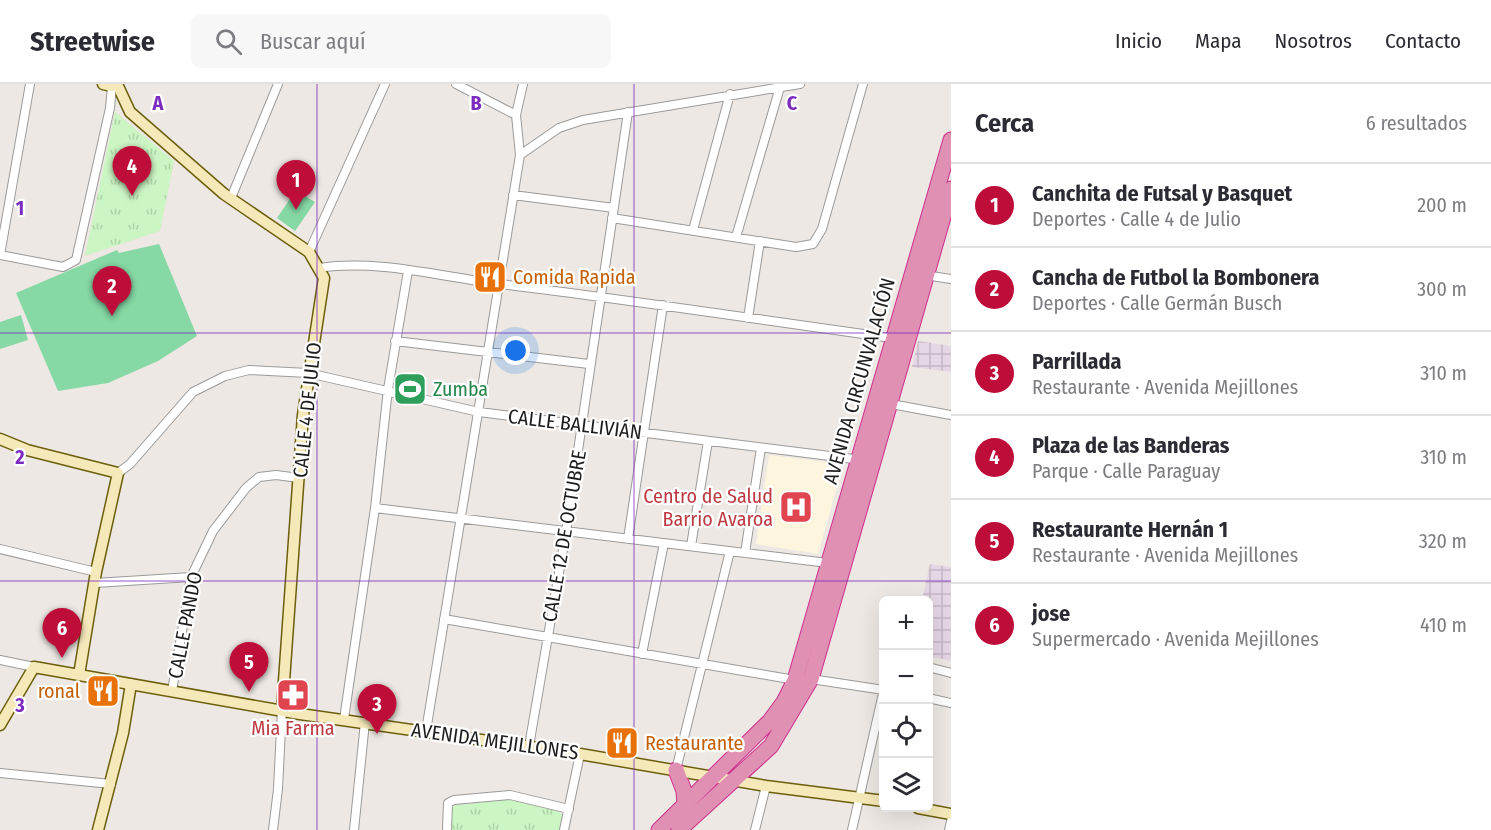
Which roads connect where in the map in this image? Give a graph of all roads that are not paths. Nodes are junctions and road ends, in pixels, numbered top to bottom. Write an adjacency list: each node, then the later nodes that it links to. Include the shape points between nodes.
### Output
1 (30, 84): 24 (street)
2 (278, 84): 17 (street)
3 (385, 84): 23 (street)
4 (456, 84): 12 (street)
5 (523, 84): 12 (street)
6 (800, 84): 9 (street)
7 (863, 84): 22 (street, via 822,229 813,244 796,247)
8 (112, 85): 17 (street, CALLE 4 DE JULIO, via 130,112); 24 (street, via 76,260 63,267)
9 (780, 87): 10 (street); 21 (street)
10 (730, 94): 11 (street); 20 (street)
11 (628, 112): 14 (street, via 559,128); 18 (street, CALLE 12 DE OCTUBRE)
12 (516, 115): 14 (street)
13 (951, 140): 33 (highway, AVENIDA CIRCUNVALACIÓN)
14 (520, 155): 16 (street)
15 (951, 189): 27 (highway, AVENIDA CIRCUNVALACIÓN)
16 (513, 195): 18 (street); 29 (street)
17 (231, 198): 23 (street, CALLE 4 DE JULIO)
18 (614, 208): 19 (street, CALLE 12 DE OCTUBRE)
19 (612, 218): 20 (street); 30 (street, CALLE 12 DE OCTUBRE)
20 (693, 230): 21 (street)
21 (736, 237): 22 (street)
22 (760, 241): 32 (street)
23 (309, 252): 25 (street, CALLE 4 DE JULIO)
24 (0, 255)
25 (319, 268): 26 (street, via 350,265); 37 (street, CALLE 4 DE JULIO, via 324,278)
26 (408, 271): 29 (street); 34 (street)
27 (925, 275): 28 (street); 39 (highway, AVENIDA CIRCUNVALACIÓN)
28 (951, 279)
29 (499, 284): 30 (street); 35 (street)
30 (600, 296): 31 (street); 36 (street, CALLE 12 DE OCTUBRE)
31 (663, 305): 32 (street); 43 (street)
32 (748, 318): 33 (street)
33 (892, 338): 47 (highway, AVENIDA CIRCUNVALACIÓN)
34 (395, 341): 35 (street); 38 (street)
35 (488, 351): 36 (street); 40 (street)
36 (589, 364): 42 (street, CALLE 12 DE OCTUBRE)
37 (308, 373): 38 (street, CALLE BALLIVIÁN); 48 (street, CALLE BALLIVIÁN, via 249,370 202,387 178,406); 49 (street, CALLE 4 DE JULIO)
38 (388, 389): 40 (street, CALLE BALLIVIÁN); 50 (street)
39 (891, 404): 41 (street); 47 (highway, AVENIDA CIRCUNVALACIÓN)
40 (478, 412): 42 (street, CALLE BALLIVIÁN); 51 (street)
41 (951, 415)
42 (582, 426): 43 (street, CALLE BALLIVIÁN); 52 (street, CALLE 12 DE OCTUBRE)
43 (644, 433): 45 (street, CALLE BALLIVIÁN); 53 (street)
44 (0, 439): 48 (street, via 27,450)
45 (708, 441): 46 (street, CALLE BALLIVIÁN); 55 (street)
46 (761, 448): 47 (street, CALLE BALLIVIÁN); 58 (street)
47 (866, 460): 59 (highway, AVENIDA CIRCUNVALACIÓN); 71 (highway, AVENIDA CIRCUNVALACIÓN)
48 (118, 473): 61 (street)
49 (298, 478): 60 (street, CALLE PANDO, via 259,477 246,488 213,531); 79 (street, CALLE 4 DE JULIO)
50 (375, 508): 51 (street); 80 (street)
51 (463, 519): 52 (street); 62 (street)
52 (566, 532): 53 (street); 63 (street, CALLE 12 DE OCTUBRE)
53 (628, 539): 54 (street)
54 (664, 543): 55 (street); 64 (street)
55 (691, 546): 57 (street)
56 (0, 549): 61 (street)
57 (730, 551): 58 (street); 66 (street)
58 (745, 553): 59 (street)
59 (828, 563): 72 (highway, AVENIDA CIRCUNVALACIÓN)
60 (191, 577): 61 (street); 75 (street, CALLE PANDO)
61 (95, 578): 70 (street)
62 (444, 619): 63 (street); 83 (street)
63 (547, 637): 64 (street); 84 (street, CALLE 12 DE OCTUBRE)
64 (642, 654): 66 (street)
65 (0, 660): 67 (street, AVENIDA MEJILLONES)
66 (702, 664): 72 (street); 86 (street)
67 (34, 667): 70 (street, AVENIDA MEJILLONES); 82 (street)
68 (933, 669): 69 (street)
69 (951, 673)
70 (79, 675): 73 (street, AVENIDA MEJILLONES)
71 (811, 679): 74 (street); 89 (highway, AVENIDA CIRCUNVALACIÓN, via 771,746)
72 (795, 680): 88 (highway, AVENIDA CIRCUNVALACIÓN, via 770,721)
73 (131, 684): 75 (street, AVENIDA MEJILLONES); 90 (street)
74 (879, 689)
75 (172, 691): 79 (street, AVENIDA MEJILLONES)
76 (933, 700): 77 (street)
77 (951, 703)
78 (880, 704): 92 (street)
79 (282, 709): 80 (street, AVENIDA MEJILLONES); 100 (street, CALLE 4 DE JULIO)
80 (344, 719): 81 (street, AVENIDA MEJILLONES)
81 (365, 722): 83 (street, AVENIDA MEJILLONES); 101 (street)
82 (0, 725)
83 (426, 731): 84 (street, AVENIDA MEJILLONES)
84 (529, 746): 85 (street, AVENIDA MEJILLONES)
85 (580, 754): 86 (street, AVENIDA MEJILLONES); 95 (street)
86 (676, 770): 88 (street, AVENIDA MEJILLONES); 94 (highway)
87 (0, 773): 90 (street)
88 (715, 777): 89 (street, AVENIDA MEJILLONES); 94 (highway, AVENIDA CIRCUNVALACIÓN)
89 (734, 781): 91 (street, AVENIDA MEJILLONES); 105 (highway, AVENIDA CIRCUNVALACIÓN)
90 (111, 784): 99 (street)
91 (766, 786): 92 (street, AVENIDA MEJILLONES); 106 (street)
92 (860, 796): 93 (street, AVENIDA MEJILLONES); 107 (street)
93 (879, 800)
94 (685, 805): 104 (highway, AVENIDA CIRCUNVALACIÓN)
95 (569, 808): 102 (street, via 510,795 454,800 448,803); 103 (street)
96 (933, 810): 97 (street)
97 (951, 814)
98 (951, 821): 108 (street)
99 (98, 830)
100 (273, 830)
101 (354, 830)
102 (447, 830)
103 (564, 830)
104 (659, 830)
105 (679, 830)
106 (755, 830)
107 (852, 830)
108 (949, 830)

